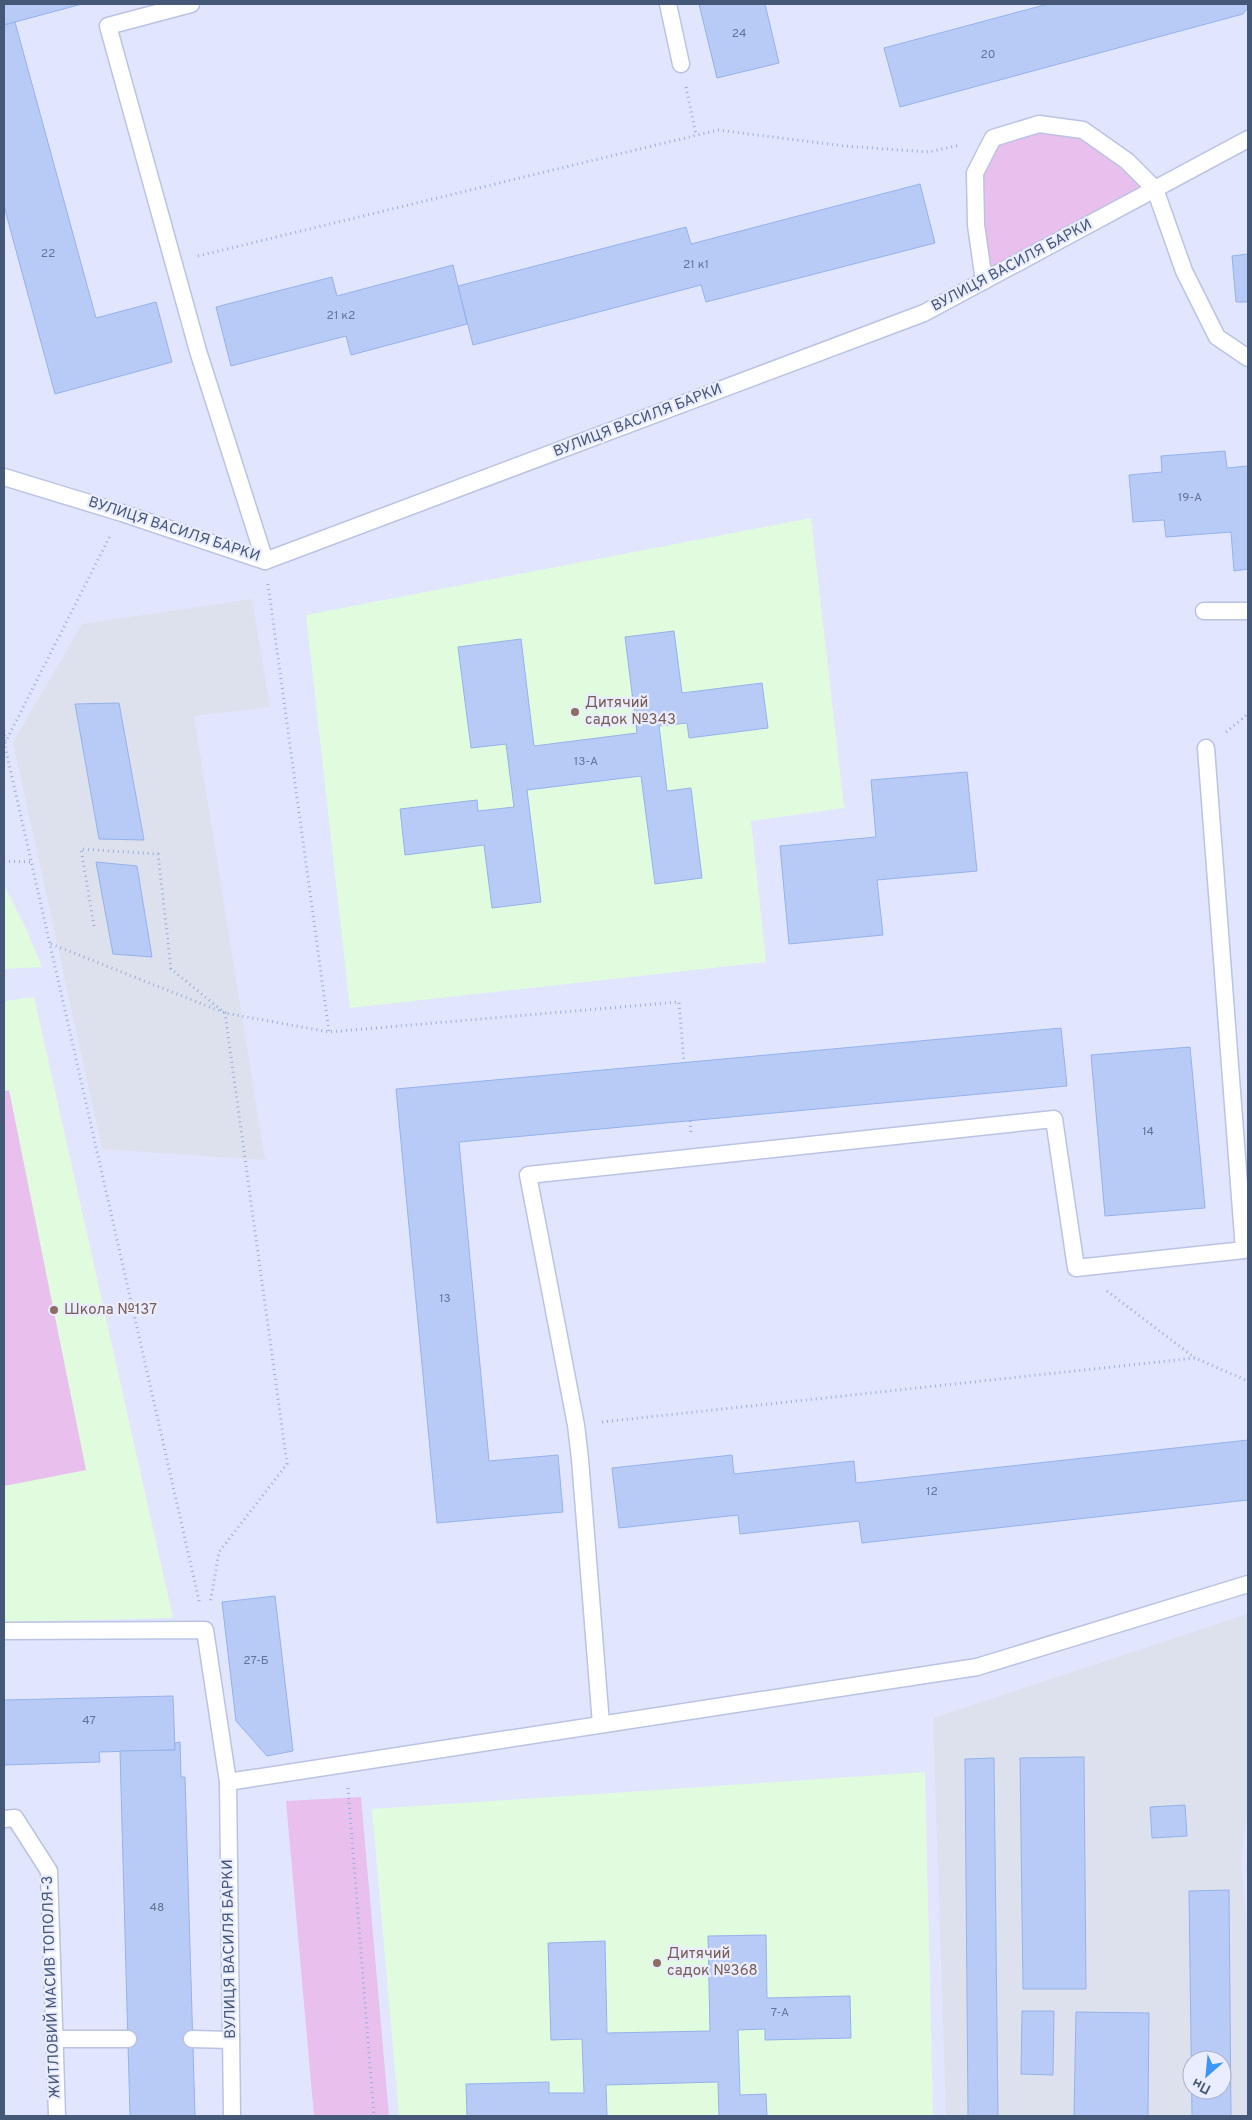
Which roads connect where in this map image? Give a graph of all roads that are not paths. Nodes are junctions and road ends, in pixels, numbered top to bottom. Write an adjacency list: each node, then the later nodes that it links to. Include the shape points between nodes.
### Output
1 (192, 4): 9 (lane, via 108,26 198,351)
2 (668, 4): 3 (lane)
3 (681, 64)
4 (1248, 139): 5 (lane, ВУЛИЦЯ ВАСИЛЯ БАРКИ)
5 (1155, 189): 6 (lane, ВУЛИЦЯ ВАСИЛЯ БАРКИ); 6 (lane, via 1127,161 1083,130 1039,124 993,138 975,173 976,226); 7 (lane, via 1184,271 1218,338)
6 (984, 281): 9 (lane, ВУЛИЦЯ ВАСИЛЯ БАРКИ, via 924,313)
7 (1248, 358)
8 (4, 477): 9 (lane, ВУЛИЦЯ ВАСИЛЯ БАРКИ)
9 (265, 561)
10 (1248, 610): 11 (lane)
11 (1204, 611)
12 (1206, 748): 15 (lane, via 1244,1250 1076,1268 1054,1119 528,1175 576,1425)
13 (1248, 1584): 15 (lane, via 977,1667)
14 (4, 1632): 16 (lane, ВУЛИЦЯ ВАСИЛЯ БАРКИ, via 205,1630)
15 (601, 1724): 16 (lane)
16 (228, 1782): 21 (lane, ВУЛИЦЯ ВАСИЛЯ БАРКИ)
17 (4, 1818): 18 (lane, ЖИТЛОВИЙ МАСИВ ТОПОЛЯ-3, via 15,1818 49,1871)
18 (55, 2039): 19 (lane); 22 (lane, ЖИТЛОВИЙ МАСИВ ТОПОЛЯ-3)
19 (128, 2039)
20 (192, 2040): 21 (lane)
21 (231, 2040): 23 (lane, ВУЛИЦЯ ВАСИЛЯ БАРКИ)
22 (57, 2116)
23 (232, 2116)

